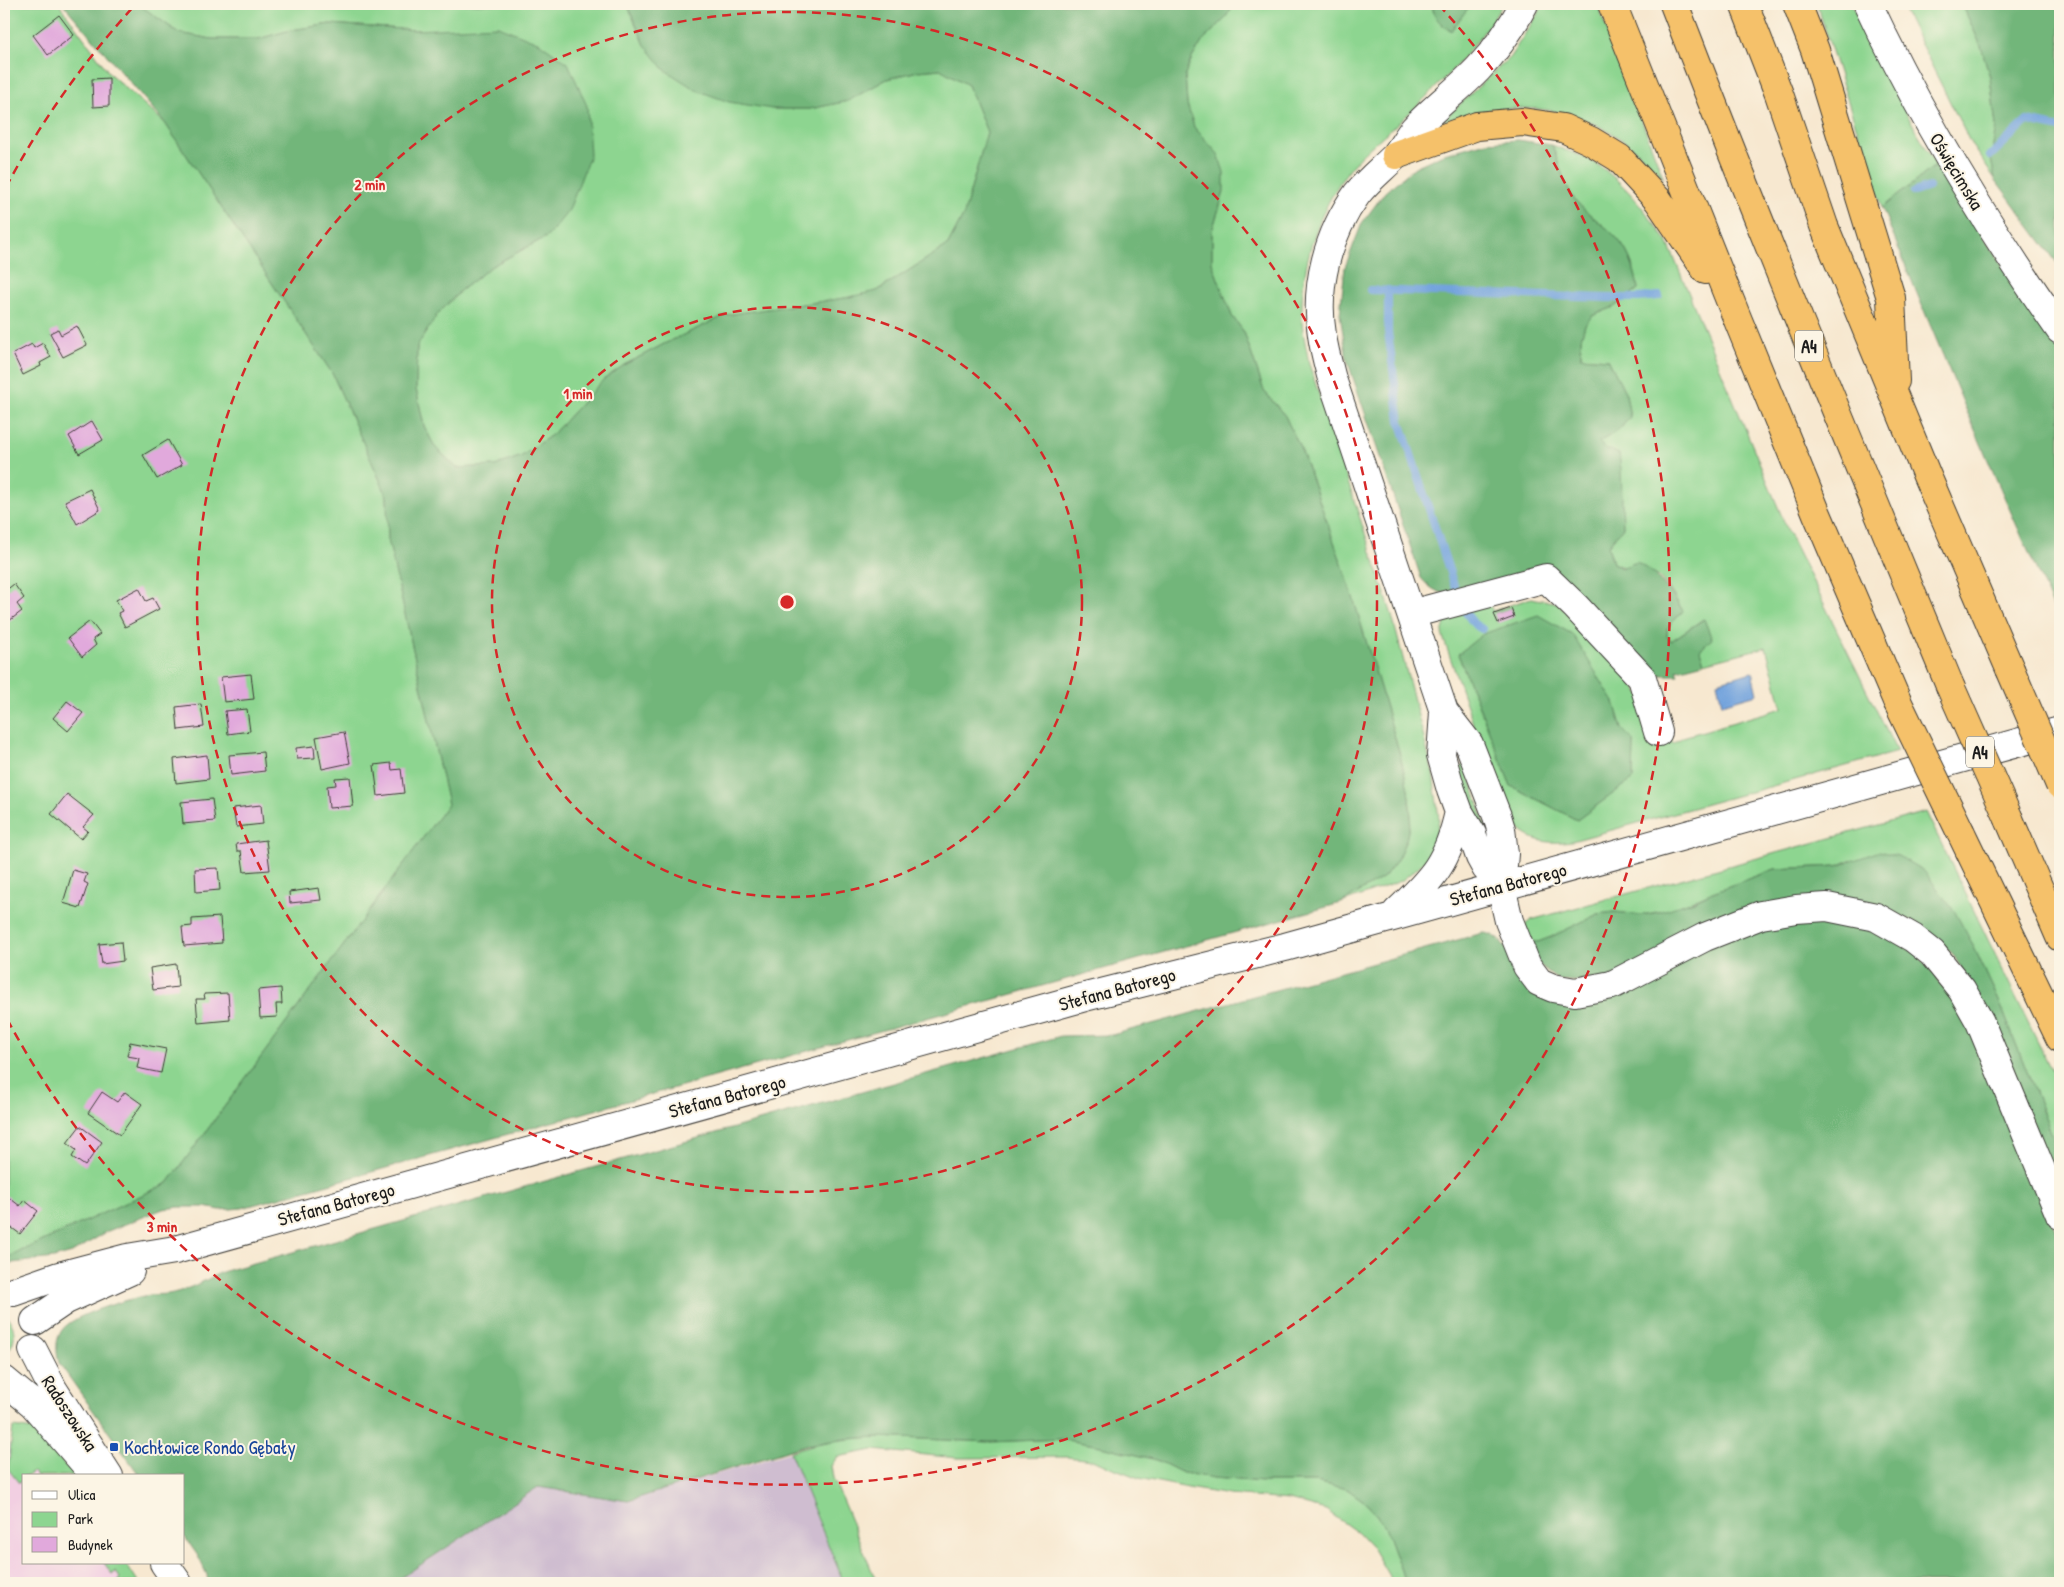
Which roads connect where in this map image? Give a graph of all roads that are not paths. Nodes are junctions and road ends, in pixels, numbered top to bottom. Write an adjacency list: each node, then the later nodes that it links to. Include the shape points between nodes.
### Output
1 (1524, 4): 7 (street, via 1479,68 1414,129)
2 (1612, 4): 8 (highway)
3 (1674, 4): 19 (highway, A4, bridge, via 1824,384 1950,686)
4 (1744, 4): 10 (highway, via 1824,226)
5 (1797, 4): 10 (highway, via 1815,50 1891,298)
6 (1868, 4): 9 (street, Oświęcimska, via 1954,167 2019,272)
7 (1396, 155): 8 (highway, via 1478,126 1522,122 1563,128 1591,140 1620,158 1658,200); 11 (street, via 1372,176 1343,216 1325,264 1320,309 1332,379)
8 (1735, 313): 20 (highway, bridge, via 1898,700)
9 (2060, 330)
10 (1896, 400): 15 (highway, bridge)
11 (1411, 614): 12 (street); 14 (street, via 1546,578 1642,678)
12 (1444, 712): 16 (street, via 1441,755); 17 (street, via 1469,744 1497,816 1504,854)
13 (2060, 731): 17 (street, Stefana Batorego)
14 (1658, 732)
15 (2060, 785)
16 (1459, 812): 17 (street, via 1486,868); 18 (street, via 1453,839 1436,872)
17 (1501, 886): 18 (street, Stefana Batorego); 21 (street, via 1509,921 1527,966 1540,982 1575,992 1612,985 1706,937 1761,915 1796,909 1827,907 1855,911 1876,917 1914,938 1944,967 1980,1022)
18 (1394, 915): 22 (street, Stefana Batorego, via 1284,947 1056,1005)
19 (2060, 937)
20 (2060, 1038)
21 (2060, 1215)
22 (175, 1250): 23 (street, Stefana Batorego, via 127,1258); 24 (street, Stefana Batorego, via 66,1300)
23 (8, 1290): 24 (street, via 21,1298)
24 (35, 1322): 25 (street)
25 (32, 1350): 26 (street, via 20,1370); 28 (street, Radoszowska)
26 (4, 1380): 27 (street, Radoszowska, via 33,1404)
27 (93, 1474)
28 (108, 1474)
29 (165, 1564): 30 (street)
30 (178, 1583)

